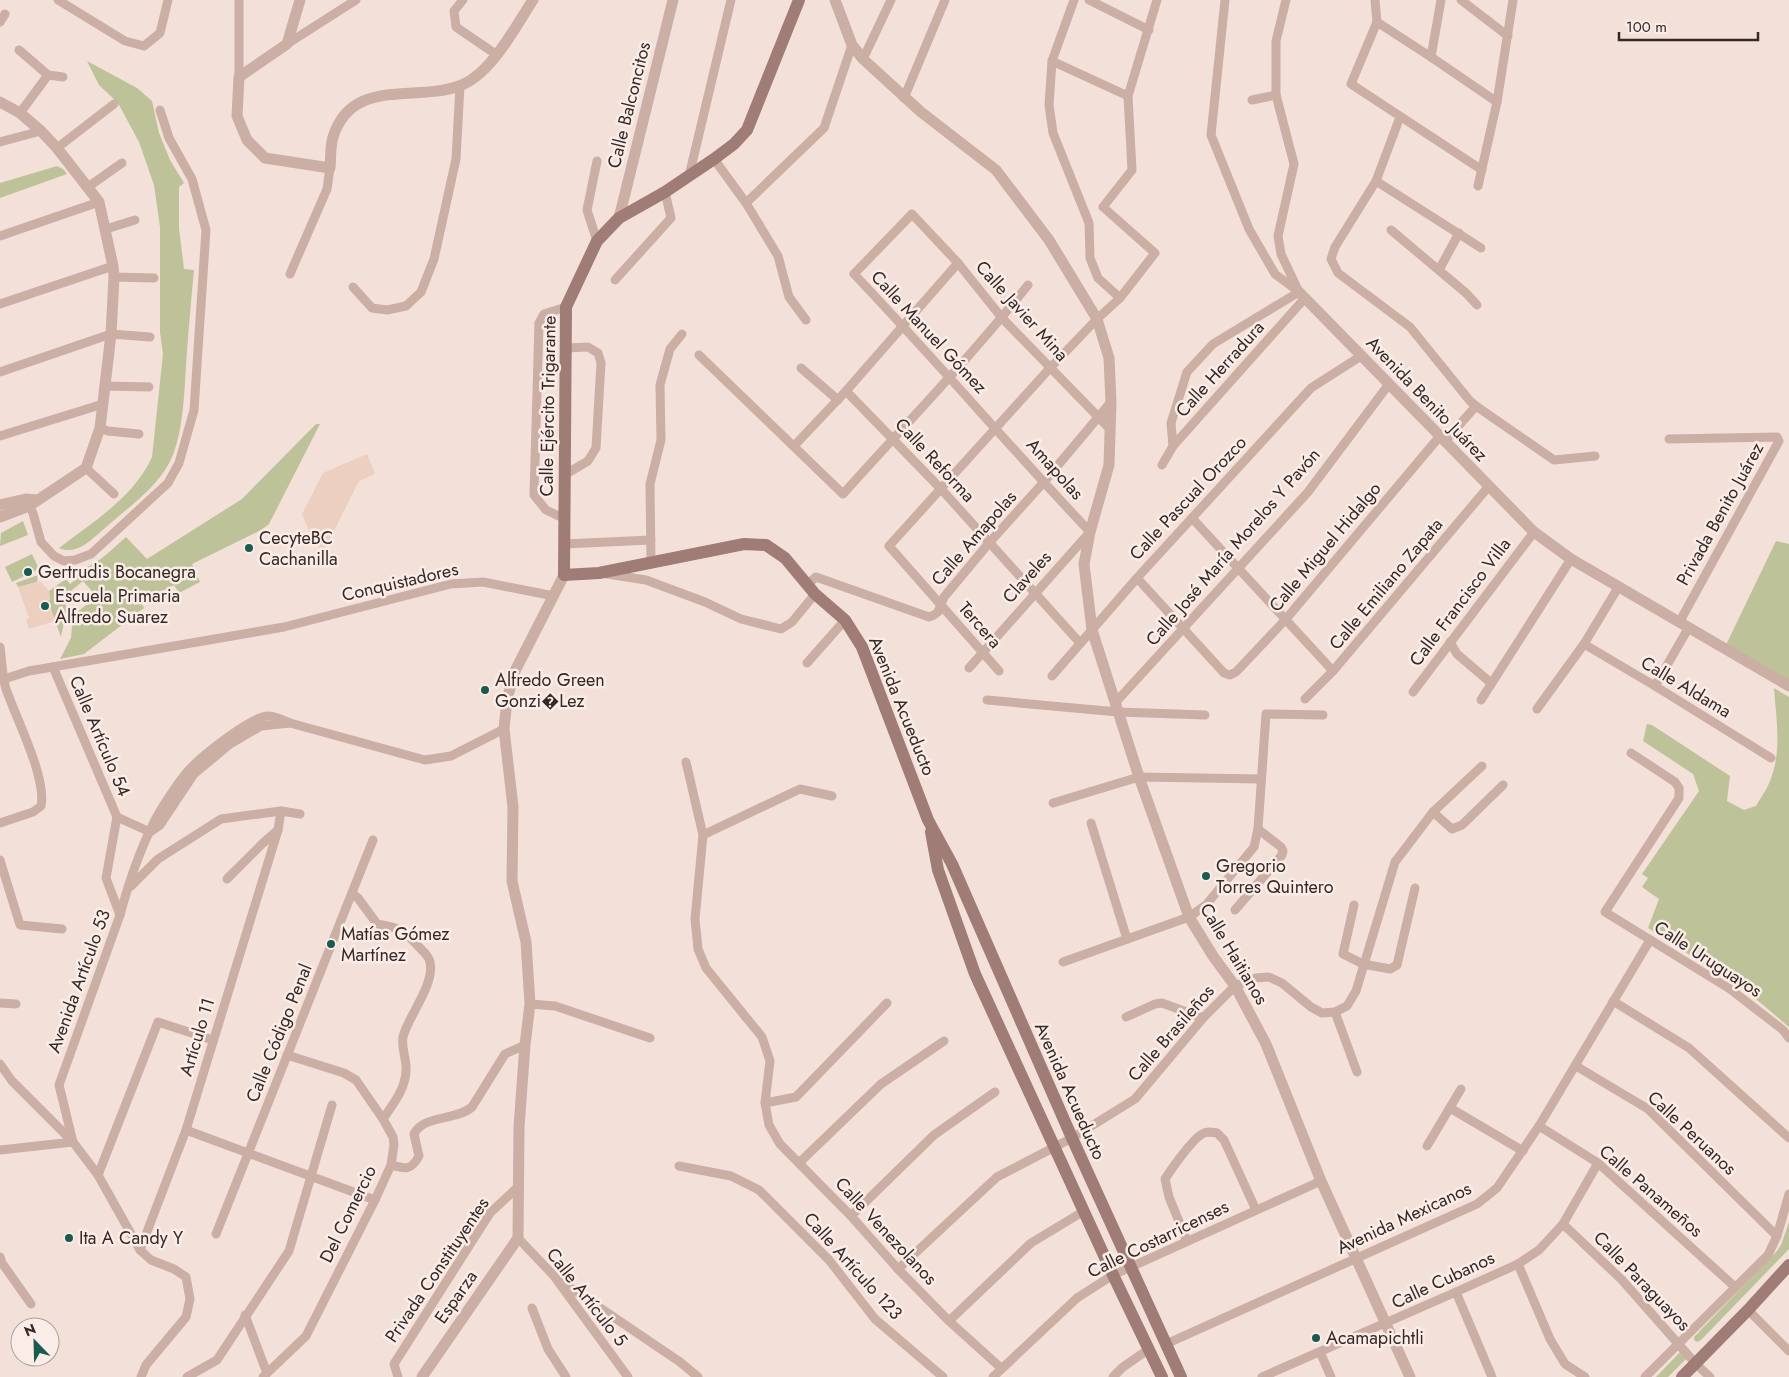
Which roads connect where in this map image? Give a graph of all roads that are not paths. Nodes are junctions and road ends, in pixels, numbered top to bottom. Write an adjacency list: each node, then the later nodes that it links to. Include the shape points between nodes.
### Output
1 (58, 0): 2 (street, via 125,41 144,46 160,33)
2 (168, 0)
3 (239, 0): 35 (street)
4 (300, 0): 26 (street)
5 (356, 0): 26 (street)
6 (463, 0): 29 (street, via 454,11 456,27)
7 (533, 0): 29 (street)
8 (672, 0): 63 (street, Calle Balconcitos)
9 (730, 0): 55 (street)
10 (799, 0): 50 (main road, Calle Ejército Trigarante, via 747,130)
11 (835, 0): 27 (street, Calle Haitianos)
12 (891, 0): 31 (street)
13 (945, 0): 39 (street)
14 (1074, 0): 32 (street)
15 (1089, 0): 24 (street)
16 (1157, 0): 24 (street)
17 (1225, 0): 79 (street, via 1211,135 1249,230 1275,274)
18 (1286, 0): 37 (street, Avenida Benito Juárez, via 1276,41)
19 (1375, 0): 23 (street)
20 (1441, 0): 30 (street)
21 (1461, 0): 25 (street)
22 (1513, 0): 25 (street)
23 (1377, 22): 30 (street); 46 (street, via 1351,84)
24 (1149, 30): 38 (street)
25 (1508, 36): 42 (street)
26 (287, 44): 35 (street)
27 (852, 45): 31 (street, Calle Haitianos); 61 (street, via 824,128)
28 (19, 50): 33 (street)
29 (497, 54): 36 (street, via 480,74)
30 (1431, 56): 42 (street)
31 (863, 59): 39 (street, Calle Haitianos)
32 (1052, 61): 38 (street); 80 (street, via 1049,105 1053,133 1088,223 1090,258 1098,278)
33 (48, 75): 34 (street); 45 (street)
34 (63, 77)
35 (239, 77): 53 (street, via 237,116 247,140 265,158)
36 (460, 86): 53 (street, via 381,94 356,105 341,120 333,138); 78 (street, via 456,159 434,259 422,292 406,306 387,310 372,308)
37 (1276, 95): 40 (street); 79 (street, Avenida Benito Juárez, via 1294,164 1278,236 1280,254)
38 (1128, 96): 80 (street, via 1132,170 1103,207 1155,253)
39 (904, 98): 85 (street, Calle Haitianos, via 996,170 1049,240)
40 (1252, 100)
41 (0, 102): 45 (street)
42 (1497, 102): 54 (street)
43 (114, 104): 49 (street)
44 (160, 110): 125 (street, via 169,138 192,179 206,230 194,410 178,463 168,483 86,557 64,561 51,554 38,536)
45 (20, 113): 47 (street)
46 (1400, 117): 54 (street); 56 (street)
47 (41, 131): 48 (street); 49 (street)
48 (0, 142)
49 (57, 148): 58 (street)
50 (714, 159): 55 (main road, Calle Ejército Trigarante); 61 (street)
51 (597, 161): 69 (street, via 587,210)
52 (122, 162): 58 (street)
53 (330, 168): 74 (street, via 327,189)
54 (1482, 170): 57 (street)
55 (689, 176): 59 (main road, Calle Ejército Trigarante)
56 (1376, 181): 67 (street); 105 (street, via 1331,258 1338,273 1410,327)
57 (1478, 186)
58 (88, 187): 60 (street)
59 (665, 192): 63 (main road, Calle Ejército Trigarante); 76 (street, via 671,218)
60 (99, 202): 65 (street); 68 (street)
61 (746, 203): 86 (street, via 778,256 789,297)
62 (912, 214): 71 (street, Calle Javier Mina); 87 (street, Calle Manuel Gómez, via 854,274)
63 (619, 218): 69 (main road, Calle Ejército Trigarante)
64 (135, 220): 65 (street)
65 (106, 229): 73 (street)
66 (1391, 230): 72 (street)
67 (1459, 233): 70 (street); 72 (street)
68 (0, 236)
69 (598, 241): 83 (main road, Calle Ejército Trigarante)
70 (1481, 248)
71 (958, 264): 84 (street, Calle Javier Mina); 87 (street)
72 (1439, 270): 82 (street)
73 (114, 271): 75 (street); 81 (street); 88 (street)
74 (290, 274)
75 (154, 278)
76 (615, 280)
77 (1028, 285): 84 (street)
78 (353, 287)
79 (1302, 295): 93 (street, Avenida Benito Juárez); 116 (street, Calle Herradura); 116 (street, via 1213,344 1187,372 1171,423)
80 (1120, 298): 85 (street)
81 (0, 304)
82 (1477, 305)
83 (566, 307): 91 (main road, Calle Ejército Trigarante); 128 (street, via 544,314 539,323 534,495 546,510)
84 (1002, 318): 95 (street, Calle Javier Mina); 97 (street)
85 (1097, 319): 95 (street); 103 (street, Calle Haitianos, via 1109,358)
86 (806, 320)
87 (903, 326): 97 (street, Calle Manuel Gómez); 101 (street)
88 (111, 334): 90 (street); 96 (street); 99 (street)
89 (682, 334): 132 (street, via 670,349 660,386 662,440 650,484)
90 (150, 337)
91 (566, 348): 120 (main road, Calle Ejército Trigarante); 120 (street, via 588,347 598,352 601,363 596,448 588,461)
92 (699, 354): 115 (street)
93 (1360, 356): 98 (street, Avenida Benito Juárez); 129 (street, Calle Pascual Orozco, via 1311,388)
94 (801, 368): 102 (street)
95 (1050, 368): 106 (street, Calle Javier Mina); 108 (street)
96 (0, 372)
97 (948, 378): 108 (street, Calle Manuel Gómez); 112 (street)
98 (1389, 384): 113 (street, Avenida Benito Juárez); 137 (street, Calle José María Morelos Y Pavón, via 1308,492)
99 (105, 386): 100 (street); 104 (street)
100 (149, 387)
101 (846, 391): 102 (street); 112 (street, Calle Reforma)
102 (838, 400): 115 (street)
103 (1111, 402): 106 (street, Calle Amapolas); 109 (street, Calle Haitianos)
104 (103, 404): 107 (street); 111 (street)
105 (1476, 406): 113 (street, Calle Miguel Hidalgo); 117 (street, via 1554,460)
106 (1099, 418): 109 (street, Calle Javier Mina); 121 (street, Calle Amapolas)
107 (100, 428): 110 (street); 119 (street)
108 (996, 428): 121 (street, Amapolas); 123 (street)
109 (1110, 429): 130 (street, Calle Haitianos, via 1109,465)
110 (139, 434)
111 (0, 436)
112 (893, 438): 115 (street, via 843,494); 123 (street, Calle Reforma)
113 (1443, 438): 122 (street, Avenida Benito Juárez); 146 (street, Calle Miguel Hidalgo)
114 (1669, 439): 148 (street, Privada Benito Juárez, via 1777,437 1779,441)
115 (794, 446)
116 (1173, 446): 118 (street, Calle Herradura)
117 (1595, 456)
118 (1162, 464)
119 (86, 468): 124 (street); 125 (street)
120 (564, 475): 128 (main road, Calle Ejército Trigarante)
121 (1043, 482): 130 (street, Amapolas); 133 (street, Calle Amapolas)
122 (1489, 486): 131 (street, Avenida Benito Juárez); 160 (street, Calle Emiliano Zapata)
123 (942, 490): 133 (street, Calle Reforma); 145 (street, Tercera, via 889,546)
124 (114, 494)
125 (31, 502): 126 (street); 127 (street)
126 (0, 505)
127 (0, 516)
128 (563, 518): 134 (main road, Calle Ejército Trigarante)
129 (1192, 518): 137 (street); 140 (street, Calle Pascual Orozco)
130 (1090, 532): 143 (street, Claveles); 150 (street, Calle Haitianos, via 1084,564)
131 (1534, 532): 135 (street, Avenida Benito Juárez); 151 (street, Calle Francisco Villa)
132 (651, 540): 134 (street); 136 (street)
133 (988, 542): 143 (street, Calle Reforma); 145 (street, Calle Amapolas)
134 (564, 544): 139 (main road, Calle Ejército Trigarante)
135 (1571, 559): 141 (street, Avenida Benito Juárez); 163 (street)
136 (651, 564): 138 (main road, Avenida Acueducto); 142 (main road, Avenida Acueducto, via 744,544 766,545 785,558)
137 (1239, 569): 146 (street); 149 (street, Calle José María Morelos Y Pavón)
138 (599, 573): 139 (main road, Avenida Acueducto); 142 (street, via 646,580 741,619 781,629 792,622)
139 (564, 575): 144 (street)
140 (1137, 578): 149 (street); 150 (street, Calle Pascual Orozco)
141 (1620, 586): 148 (street, Avenida Benito Juárez); 153 (street)
142 (811, 589): 145 (street, Calle Amapolas, via 816,577 929,617); 147 (main road, Avenida Acueducto)
143 (1034, 593): 152 (street, Calle Reforma); 155 (street, Claveles)
144 (554, 596): 157 (street, Conquistadores, via 483,582 452,584 284,628); 174 (street, via 515,671 507,699)
145 (940, 605): 155 (street, Tercera)
146 (1286, 619): 149 (street, Calle Miguel Hidalgo, via 1230,675 1224,673); 160 (street)
147 (844, 620): 156 (street); 188 (main road, Avenida Acueducto, via 862,647)
148 (1684, 624): 164 (street); 165 (street, Avenida Benito Juárez)
149 (1183, 629): 170 (street, Calle José María Morelos Y Pavón)
150 (1092, 630): 152 (street, Calle Pascual Orozco); 170 (street, Calle Haitianos)
151 (1450, 642): 163 (street, via 1457,654); 166 (street, Calle Francisco Villa)
152 (1080, 643): 161 (street, Calle Pascual Orozco)
153 (1584, 644): 164 (street, Calle Aldama); 171 (street)
154 (0, 648): 162 (street)
155 (981, 653): 158 (street, Claveles); 159 (street, Tercera)
156 (807, 663)
157 (53, 667): 162 (street, Conquistadores); 187 (street, Calle Artículo 54)
158 (968, 668)
159 (999, 671)
160 (1333, 671): 167 (street, Calle Emiliano Zapata)
161 (1052, 676)
162 (4, 679): 189 (street, via 30,749 43,796 42,806 33,812)
163 (1491, 683): 169 (street)
164 (1655, 686): 176 (street, Calle Aldama)
165 (1789, 686)
166 (1413, 692)
167 (1305, 699)
168 (987, 700): 170 (street)
169 (1481, 700)
170 (1117, 707): 173 (street); 179 (street, Calle Haitianos)
171 (1537, 709)
172 (1323, 714): 180 (street, via 1266,714)
173 (1205, 715)
174 (504, 729): 193 (street, Avenida Artículo 53, via 451,756 425,760 268,716 227,738 188,771); 215 (street, via 513,807 512,881 526,942)
175 (1631, 753): 207 (street, Calle Uruguayos, via 1679,788 1680,798 1605,912)
176 (1771, 758)
177 (686, 762): 194 (street, Calle Venezolanos)
178 (1482, 766): 185 (street)
179 (1139, 777): 180 (street); 183 (street); 204 (street, Calle Haitianos)
180 (1261, 779): 191 (street)
181 (1503, 785): 185 (street, via 1457,827 1452,828)
182 (832, 796): 194 (street, via 800,789)
183 (1053, 803)
184 (281, 811): 186 (street); 192 (street, Artículo 11); 199 (street, via 221,819 158,859)
185 (1433, 812): 209 (street, via 1395,862)
186 (300, 814)
187 (117, 817): 193 (street, Calle Artículo 54); 203 (street, Calle Artículo 54, via 106,878)
188 (928, 820): 236 (main road, Avenida Acueducto, via 952,864); 239 (main road, Avenida Acueducto, via 938,870 975,974)
189 (0, 823)
190 (1091, 823): 206 (street)
191 (1258, 829): 202 (street, via 1281,847 1282,855); 204 (street, via 1254,847 1206,905)
192 (278, 830): 197 (street); 221 (street, Artículo 11)
193 (150, 832): 199 (street, Avenida Artículo 53)
194 (703, 835): 230 (street, Calle Venezolanos, via 695,919 698,949 706,968 762,1037 770,1061)
195 (373, 840): 200 (street, Calle Código Penal)
196 (0, 860): 205 (street, via 20,925)
197 (227, 879)
198 (1415, 888): 209 (street, via 1397,965 1390,969)
199 (127, 890): 203 (street, Avenida Artículo 53)
200 (353, 894): 224 (street, Calle Código Penal); 233 (street, via 377,924 405,932 428,956 431,968 422,997 405,1030 406,1071 399,1096)
201 (1354, 905): 209 (street, via 1343,954)
202 (1235, 910)
203 (120, 915): 238 (street, Avenida Artículo 53, via 59,1085)
204 (1189, 917): 206 (street); 210 (street, Calle Haitianos)
205 (62, 929)
206 (1127, 939): 208 (street)
207 (1650, 940): 211 (street, Avenida Mexicanos); 220 (street, Calle Uruguayos, via 1730,988)
208 (1063, 962)
209 (1363, 964): 216 (street, via 1356,992 1347,1006)
210 (1235, 986): 216 (street, Calle Brasileños, via 1269,977 1282,983 1310,1007 1322,1013); 218 (street, Calle Brasileños); 250 (street, Calle Haitianos, via 1266,1044)
211 (1614, 1001): 226 (street, Avenida Mexicanos); 237 (street, via 1689,1048)
212 (887, 1003): 230 (street, via 796,1097)
213 (0, 1004): 214 (street)
214 (16, 1004)
215 (530, 1004): 219 (street, via 555,1006); 223 (street)
216 (1335, 1012): 227 (street)
217 (1126, 1017): 218 (street, via 1162,1003)
218 (1203, 1018): 236 (street, Calle Brasileños, via 1135,1099)
219 (650, 1038)
220 (1789, 1038)
221 (214, 1040): 235 (street, Artículo 11); 248 (street, via 158,1022)
222 (944, 1040): 244 (street, via 881,1084)
223 (525, 1045): 246 (street, Del Comercio, via 505,1054 466,1112 416,1129 414,1134 419,1156 416,1163 404,1169); 251 (street, via 519,1127)
224 (287, 1055): 233 (street, via 356,1080); 243 (street, Calle Código Penal)
225 (0, 1064): 238 (street, via 12,1081)
226 (1576, 1066): 234 (street, Avenida Mexicanos); 259 (street, Calle Peruanos, via 1648,1110)
227 (1357, 1072)
228 (1461, 1089): 232 (street)
229 (995, 1092): 256 (street, via 934,1135)
230 (765, 1104): 244 (street, Calle Venezolanos, via 769,1125 780,1144)
231 (332, 1105): 249 (street)
232 (1450, 1108): 240 (street); 242 (street)
233 (383, 1119): 246 (street, via 393,1137)
234 (1539, 1126): 242 (street, Avenida Mexicanos); 245 (street, Calle Panameños)
235 (186, 1130): 243 (street); 262 (street, Artículo 11)
236 (1072, 1138): 239 (street, Calle Brasileños); 267 (main road, Avenida Acueducto)
237 (1789, 1138)
238 (73, 1142): 241 (street); 248 (street)
239 (1054, 1146): 255 (main road, Avenida Acueducto); 268 (street, Calle Brasileños, via 997,1177)
240 (1427, 1146)
241 (0, 1150)
242 (1523, 1151): 264 (street, Avenida Mexicanos, via 1497,1188 1477,1204)
243 (249, 1153): 249 (street); 258 (street, Calle Código Penal)
244 (799, 1163): 256 (street, Calle Venezolanos)
245 (1598, 1163): 257 (street, Calle Cubanos); 271 (street, Calle Panameños)
246 (391, 1165): 253 (street, Del Comercio)
247 (678, 1166): 294 (street, Calle Artículo 123, via 731,1176 760,1190 829,1260 876,1319)
248 (98, 1175): 262 (street)
249 (312, 1177): 253 (street); 276 (street, via 289,1251)
250 (1321, 1181): 254 (street, Calle Costarricenses); 264 (street, Calle Haitianos)
251 (519, 1186): 260 (street); 289 (street, Privada Constituyentes, via 490,1213 399,1356 394,1364)
252 (1789, 1194): 259 (street)
253 (375, 1200): 286 (street, Del Comercio, via 306,1336)
254 (1256, 1210): 261 (street, Calle Costarricenses); 261 (street, via 1224,1140 1217,1133 1200,1135 1165,1179)
255 (1084, 1211): 269 (main road, Avenida Acueducto); 277 (street, via 1031,1243)
256 (851, 1216): 268 (street, Calle Venezolanos)
257 (1563, 1224): 265 (street, Calle Cubanos, via 1539,1250); 280 (street, Calle Paraguayos, via 1622,1280)
258 (216, 1234)
259 (1776, 1236): 271 (street, via 1768,1255)
260 (518, 1238): 270 (street, Calle Artículo 5); 290 (street, Esparza)
261 (1187, 1242): 267 (street, Calle Costarricenses)
262 (140, 1250): 287 (street, via 151,1260 186,1277 190,1299 186,1317 146,1365)
263 (0, 1257): 273 (street)
264 (1356, 1259): 278 (street, Calle Haitianos); 279 (street, Avenida Mexicanos)
265 (1518, 1264): 272 (street, Calle Cubanos); 303 (street, via 1550,1338 1565,1364)
266 (1789, 1266): 275 (main road)
267 (1130, 1267): 269 (street, Calle Costarricenses); 279 (main road, Avenida Acueducto)
268 (898, 1269): 277 (street, Calle Venezolanos)
269 (1113, 1275): 281 (main road, Avenida Acueducto); 285 (street, Calle Costarricenses, via 1077,1298)
270 (554, 1276): 292 (street, Calle Artículo 5); 293 (street)
271 (1735, 1287): 280 (street)
272 (1456, 1292): 278 (street, Calle Cubanos); 302 (street)
273 (31, 1304)
274 (532, 1308): 291 (street, via 548,1349)
275 (1748, 1310): 282 (street); 284 (main road)
276 (245, 1315): 286 (street); 288 (street, via 216,1360)
277 (949, 1321): 285 (street, Calle Venezolanos)
278 (1386, 1324): 283 (street, Calle Cubanos); 301 (street, Calle Haitianos)
279 (1166, 1344): 298 (main road, Avenida Acueducto)
280 (1680, 1344): 284 (street, Calle Paraguayos); 304 (street)
281 (1149, 1350): 296 (street); 297 (main road, Avenida Acueducto)
282 (1789, 1351)
283 (1320, 1352): 299 (street, Calle Cubanos); 300 (street)
284 (1696, 1364): 305 (main road); 306 (street, Calle Paraguayos)
285 (1001, 1368): 295 (street, Calle Costarricenses)
286 (265, 1375)
287 (141, 1377)
288 (187, 1377)
289 (398, 1377)
290 (422, 1377)
291 (566, 1377)
292 (628, 1377)
293 (698, 1377)
294 (943, 1377)
295 (993, 1377)
296 (1112, 1377)
297 (1162, 1377)
298 (1181, 1377)
299 (1262, 1377)
300 (1331, 1377)
301 (1410, 1377)
302 (1492, 1377)
303 (1584, 1377)
304 (1645, 1377)
305 (1682, 1377)
306 (1710, 1377)

